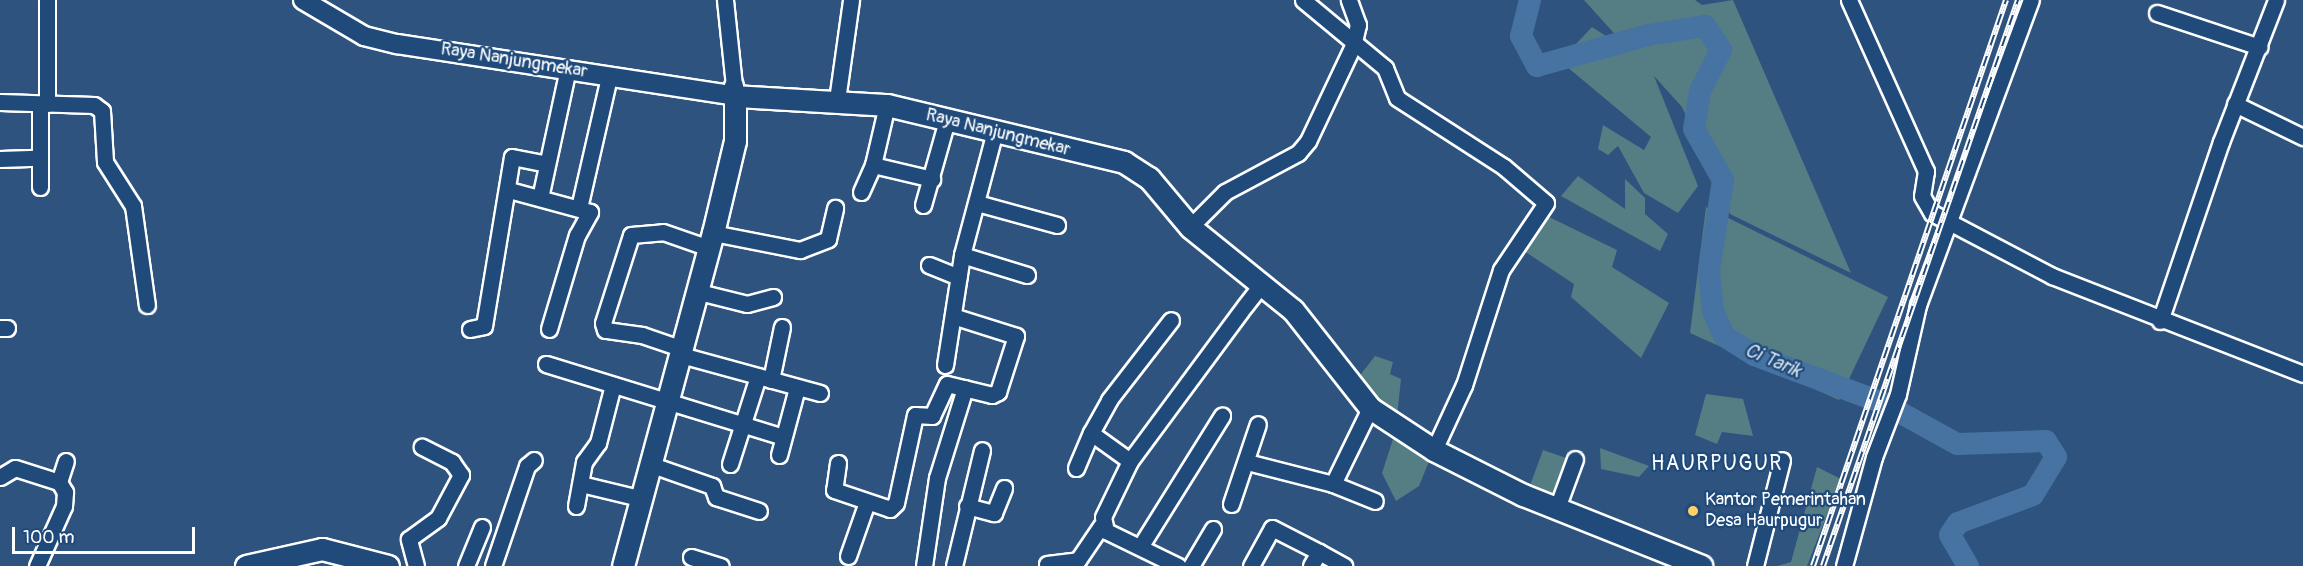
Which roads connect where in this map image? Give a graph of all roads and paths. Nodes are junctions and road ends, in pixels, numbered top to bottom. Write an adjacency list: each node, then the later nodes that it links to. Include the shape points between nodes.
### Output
1 (47, 0): 18 (street)
2 (303, 0): 13 (street, Raya Nanjungmekar, via 364,36)
3 (725, 0): 15 (street)
4 (851, 0): 16 (street)
5 (1303, 0): 11 (street)
6 (1349, 0): 11 (street, via 1358,25)
7 (1849, 0): 38 (street, via 1926,171 1924,202)
8 (2031, 0): 38 (street)
9 (2277, 0): 12 (street)
10 (2157, 13): 12 (street)
11 (1353, 46): 39 (street, via 1303,148 1225,192); 75 (street, via 1385,68 1397,98 1504,167 1546,203 1501,270 1464,385)
12 (2259, 47): 19 (street)
13 (568, 68): 14 (street, Raya Nanjungmekar); 26 (street)
14 (609, 77): 15 (street, Raya Nanjungmekar); 35 (street)
15 (734, 91): 16 (main road, Raya Nanjungmekar); 40 (main road, via 735,141)
16 (837, 100): 20 (main road, Raya Nanjungmekar)
17 (0, 102): 18 (street)
18 (43, 104): 24 (street); 48 (street, via 94,105 102,111 105,162 133,206)
19 (2235, 104): 23 (street); 51 (street)
20 (887, 105): 21 (main road, Raya Nanjungmekar); 27 (street)
21 (947, 120): 22 (main road, Raya Nanjungmekar); 28 (street)
22 (995, 131): 33 (street); 39 (main road, Raya Nanjungmekar, via 1124,162 1149,178)
23 (2303, 137)
24 (37, 158): 25 (street); 29 (street)
25 (0, 159)
26 (544, 163): 30 (street, via 514,155); 32 (street)
27 (873, 165): 28 (street); 31 (street)
28 (932, 179): 34 (street)
29 (40, 187)
30 (508, 190): 32 (street); 53 (street, via 484,326)
31 (861, 192)
32 (540, 198): 35 (street)
33 (977, 203): 37 (street); 41 (street)
34 (923, 205)
35 (579, 208): 54 (street, via 590,213 577,235)
36 (835, 208): 40 (street, via 828,239 800,250)
37 (1057, 225)
38 (1952, 225): 51 (street, via 2052,276); 125 (street, via 1918,305 1898,394)
39 (1190, 227): 45 (main road, Raya Nanjungmekar)
40 (711, 240): 46 (main road); 55 (street, via 663,232 631,236 603,323 605,330)
41 (962, 255): 43 (street); 44 (street)
42 (929, 265): 44 (street)
43 (1027, 275)
44 (958, 277): 49 (street)
45 (1262, 284): 67 (main road, Raya Nanjungmekar, via 1293,310); 81 (street)
46 (699, 292): 47 (street, via 747,304); 55 (main road)
47 (773, 297)
48 (147, 305)
49 (953, 316): 57 (street); 62 (street, via 1016,336 996,395)
50 (1171, 320): 71 (street, via 1109,400)
51 (2160, 321): 58 (street)
52 (782, 327): 59 (street)
53 (470, 329)
54 (549, 329)
55 (682, 352): 59 (street); 64 (main road)
56 (546, 364): 60 (street)
57 (945, 365)
58 (2303, 374)
59 (765, 378): 61 (street); 69 (street)
60 (613, 386): 64 (street); 89 (street)
61 (797, 388): 63 (street); 72 (street)
62 (964, 388): 65 (street, via 947,384); 66 (street)
63 (820, 393)
64 (669, 399): 69 (street); 85 (main road)
65 (939, 399): 66 (street); 95 (street, via 932,416 915,416 894,507)
66 (959, 406): 116 (street, via 937,478)
67 (1370, 408): 75 (main road, Raya Nanjungmekar); 90 (street)
68 (1222, 416): 103 (street)
69 (745, 423): 72 (street); 84 (street)
70 (1258, 424): 82 (street)
71 (1091, 433): 81 (street); 86 (street)
72 (783, 437): 76 (street)
73 (422, 447): 111 (street, via 452,462 461,476 438,518 409,540)
74 (982, 450): 97 (street)
75 (1434, 450): 98 (main road, Raya Nanjungmekar)
76 (779, 455)
77 (1575, 459): 98 (street)
78 (534, 460): 113 (street, via 527,466)
79 (1782, 460): 124 (street)
80 (66, 461): 88 (street)
81 (1130, 461): 100 (street)
82 (1247, 462): 90 (street); 94 (street)
83 (838, 463): 95 (street, via 834,490)
84 (730, 464)
85 (652, 465): 92 (main road); 99 (street, via 712,486 716,497)
86 (1076, 468)
87 (0, 477): 88 (street, via 9,467)
88 (59, 482): 108 (street, via 64,506)
89 (581, 484): 92 (street); 96 (street)
90 (1333, 484): 93 (street)
91 (1004, 488): 97 (street, via 994,513)
92 (643, 500): 114 (main road)
93 (1375, 501)
94 (1231, 504)
95 (866, 505): 105 (street)
96 (576, 506)
97 (967, 506): 117 (street)
98 (1557, 508): 123 (main road, Raya Nanjungmekar)
99 (759, 511)
100 (1101, 526): 103 (street); 107 (street, via 1078,560)
101 (483, 527): 112 (street)
102 (1213, 529): 119 (street)
103 (1140, 547): 118 (street)
104 (1319, 552): 120 (street, via 1268,529); 121 (street); 122 (street)
105 (848, 556)
106 (691, 557): 115 (street)
107 (1047, 564)
108 (37, 566)
109 (246, 566): 110 (main road, via 322,549)
110 (388, 566)
111 (416, 566)
112 (466, 566)
113 (493, 566)
114 (623, 566)
115 (721, 566)
116 (924, 566)
117 (954, 566)
118 (1178, 566)
119 (1191, 566)
120 (1251, 566)
121 (1311, 566)
122 (1344, 566)
123 (1701, 566)
124 (1755, 566)
125 (1844, 566)

